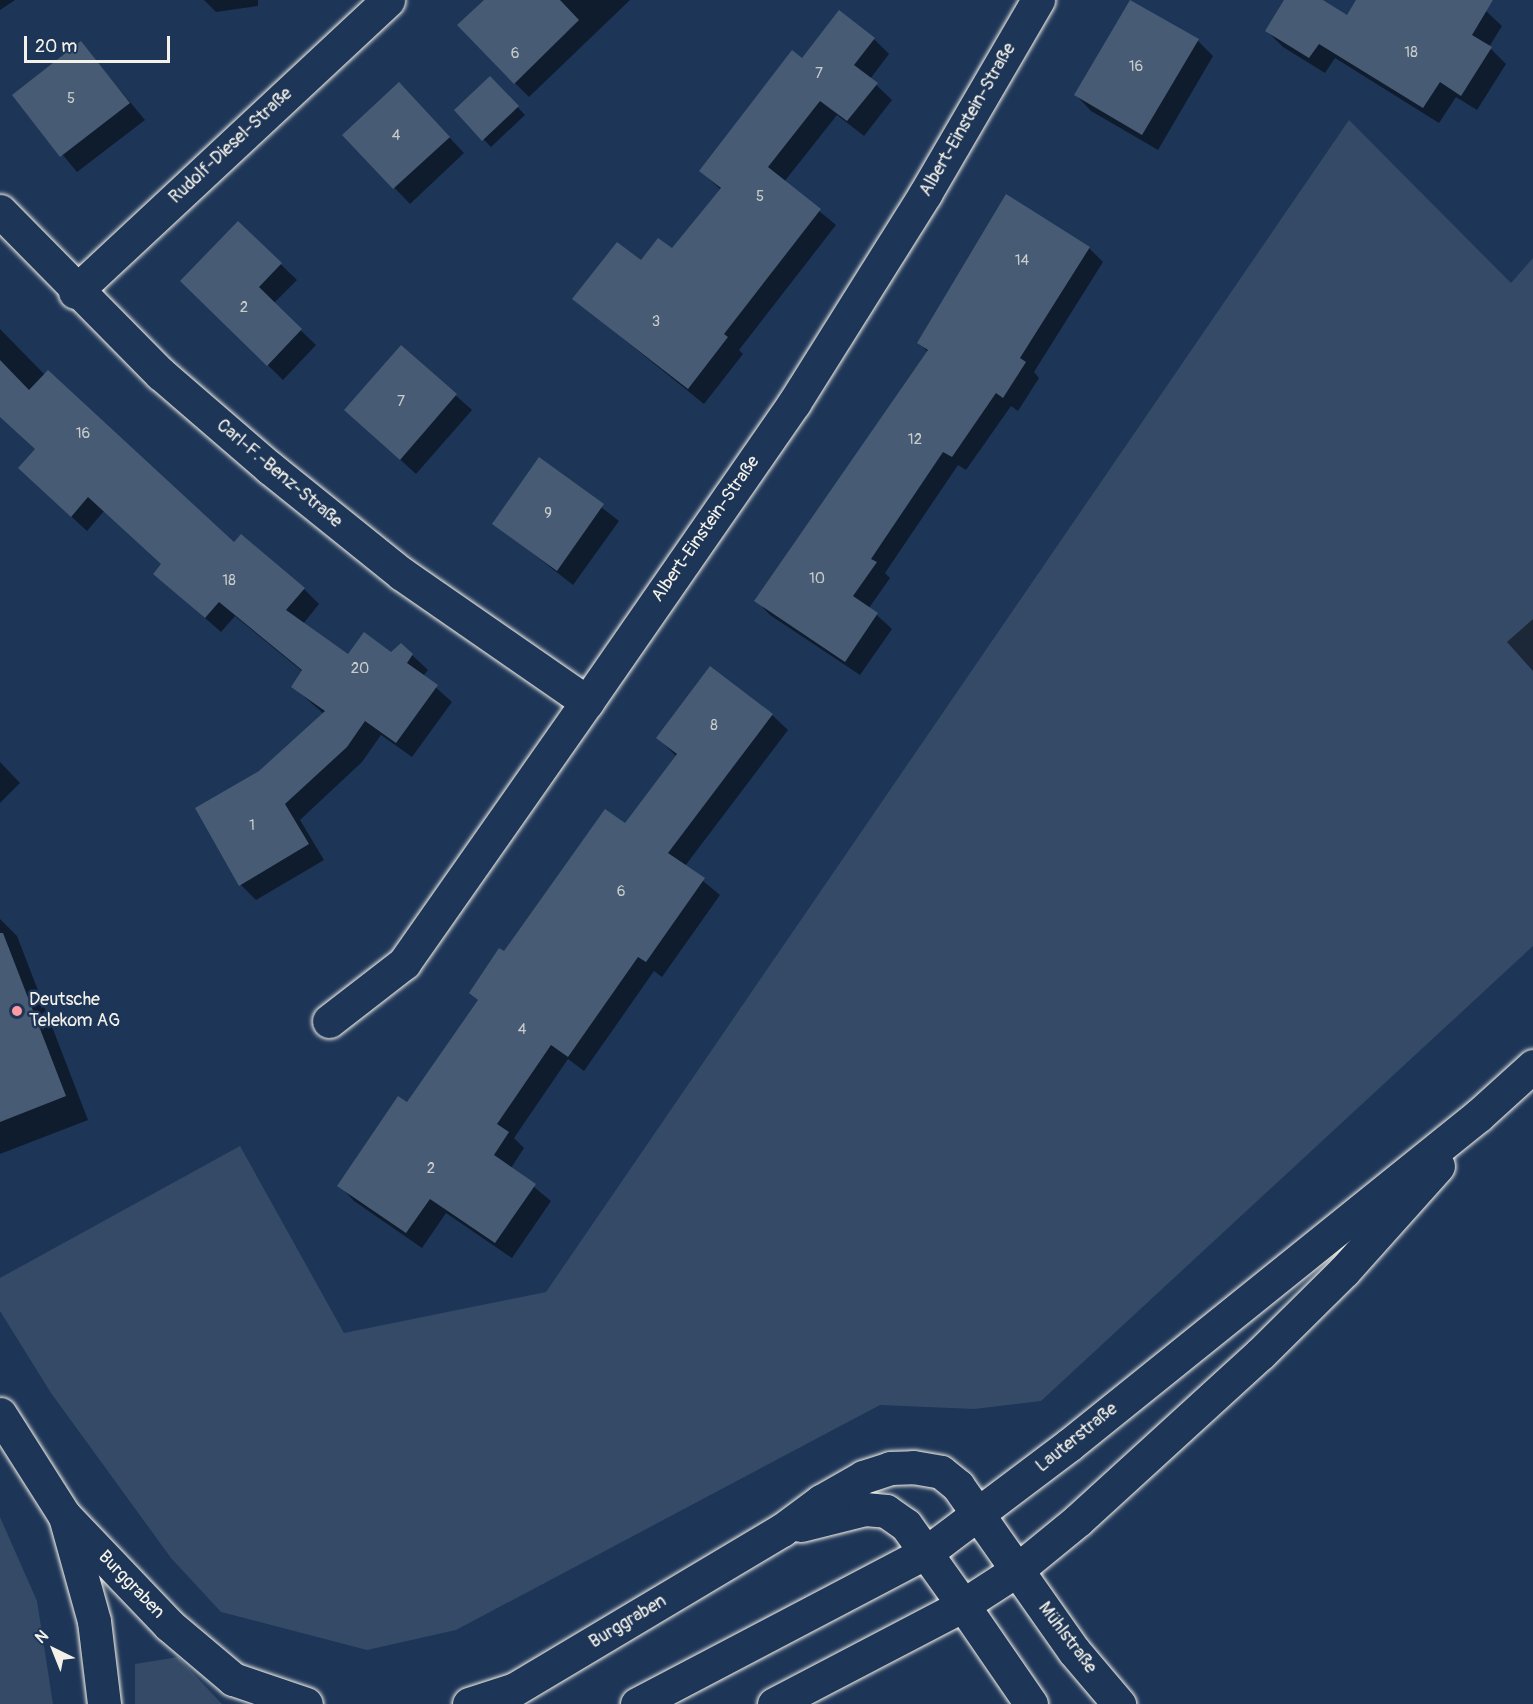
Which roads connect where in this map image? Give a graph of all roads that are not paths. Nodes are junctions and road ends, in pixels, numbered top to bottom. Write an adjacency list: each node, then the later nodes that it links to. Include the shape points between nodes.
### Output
1 (388, 0): 4 (street, Rudolf-Diesel-Straße)
2 (1038, 0): 5 (street, Albert-Einstein-Straße, via 925,194 794,403)
3 (0, 212): 4 (street, Carl-F.-Benz-Straße)
4 (75, 292): 5 (street, Carl-F.-Benz-Straße, via 161,374 402,574)
5 (587, 702): 6 (street, Albert-Einstein-Straße, via 404,963)
6 (329, 1021)
7 (1533, 1066): 8 (street, Lauterstraße)
8 (1479, 1115): 10 (street, Lauterstraße); 14 (street, Lauterstraße, via 1406,1206 1311,1304 1078,1520)
9 (0, 1414): 11 (street, Burggraben)
10 (978, 1514): 12 (street, Burggraben, via 958,1486 941,1472 890,1468 863,1477); 13 (street, Lauterstraße); 14 (street, Mühlstraße)
11 (64, 1515): 16 (street, via 94,1622); 17 (street, Burggraben, via 169,1625 233,1679)
12 (782, 1530): 13 (street, Burggraben, via 865,1509 886,1511 906,1525); 18 (street, Burggraben, via 515,1689)
13 (927, 1552): 15 (street, Burggraben); 19 (street, Lauterstraße)
14 (1017, 1570): 15 (street, Lauterstraße); 22 (street, Mühlstraße, via 1074,1651)
15 (963, 1605): 20 (street, Lauterstraße); 21 (street)
16 (105, 1704)
17 (306, 1704)
18 (469, 1704)
19 (637, 1704)
20 (774, 1704)
21 (1031, 1704)
22 (1119, 1704)

